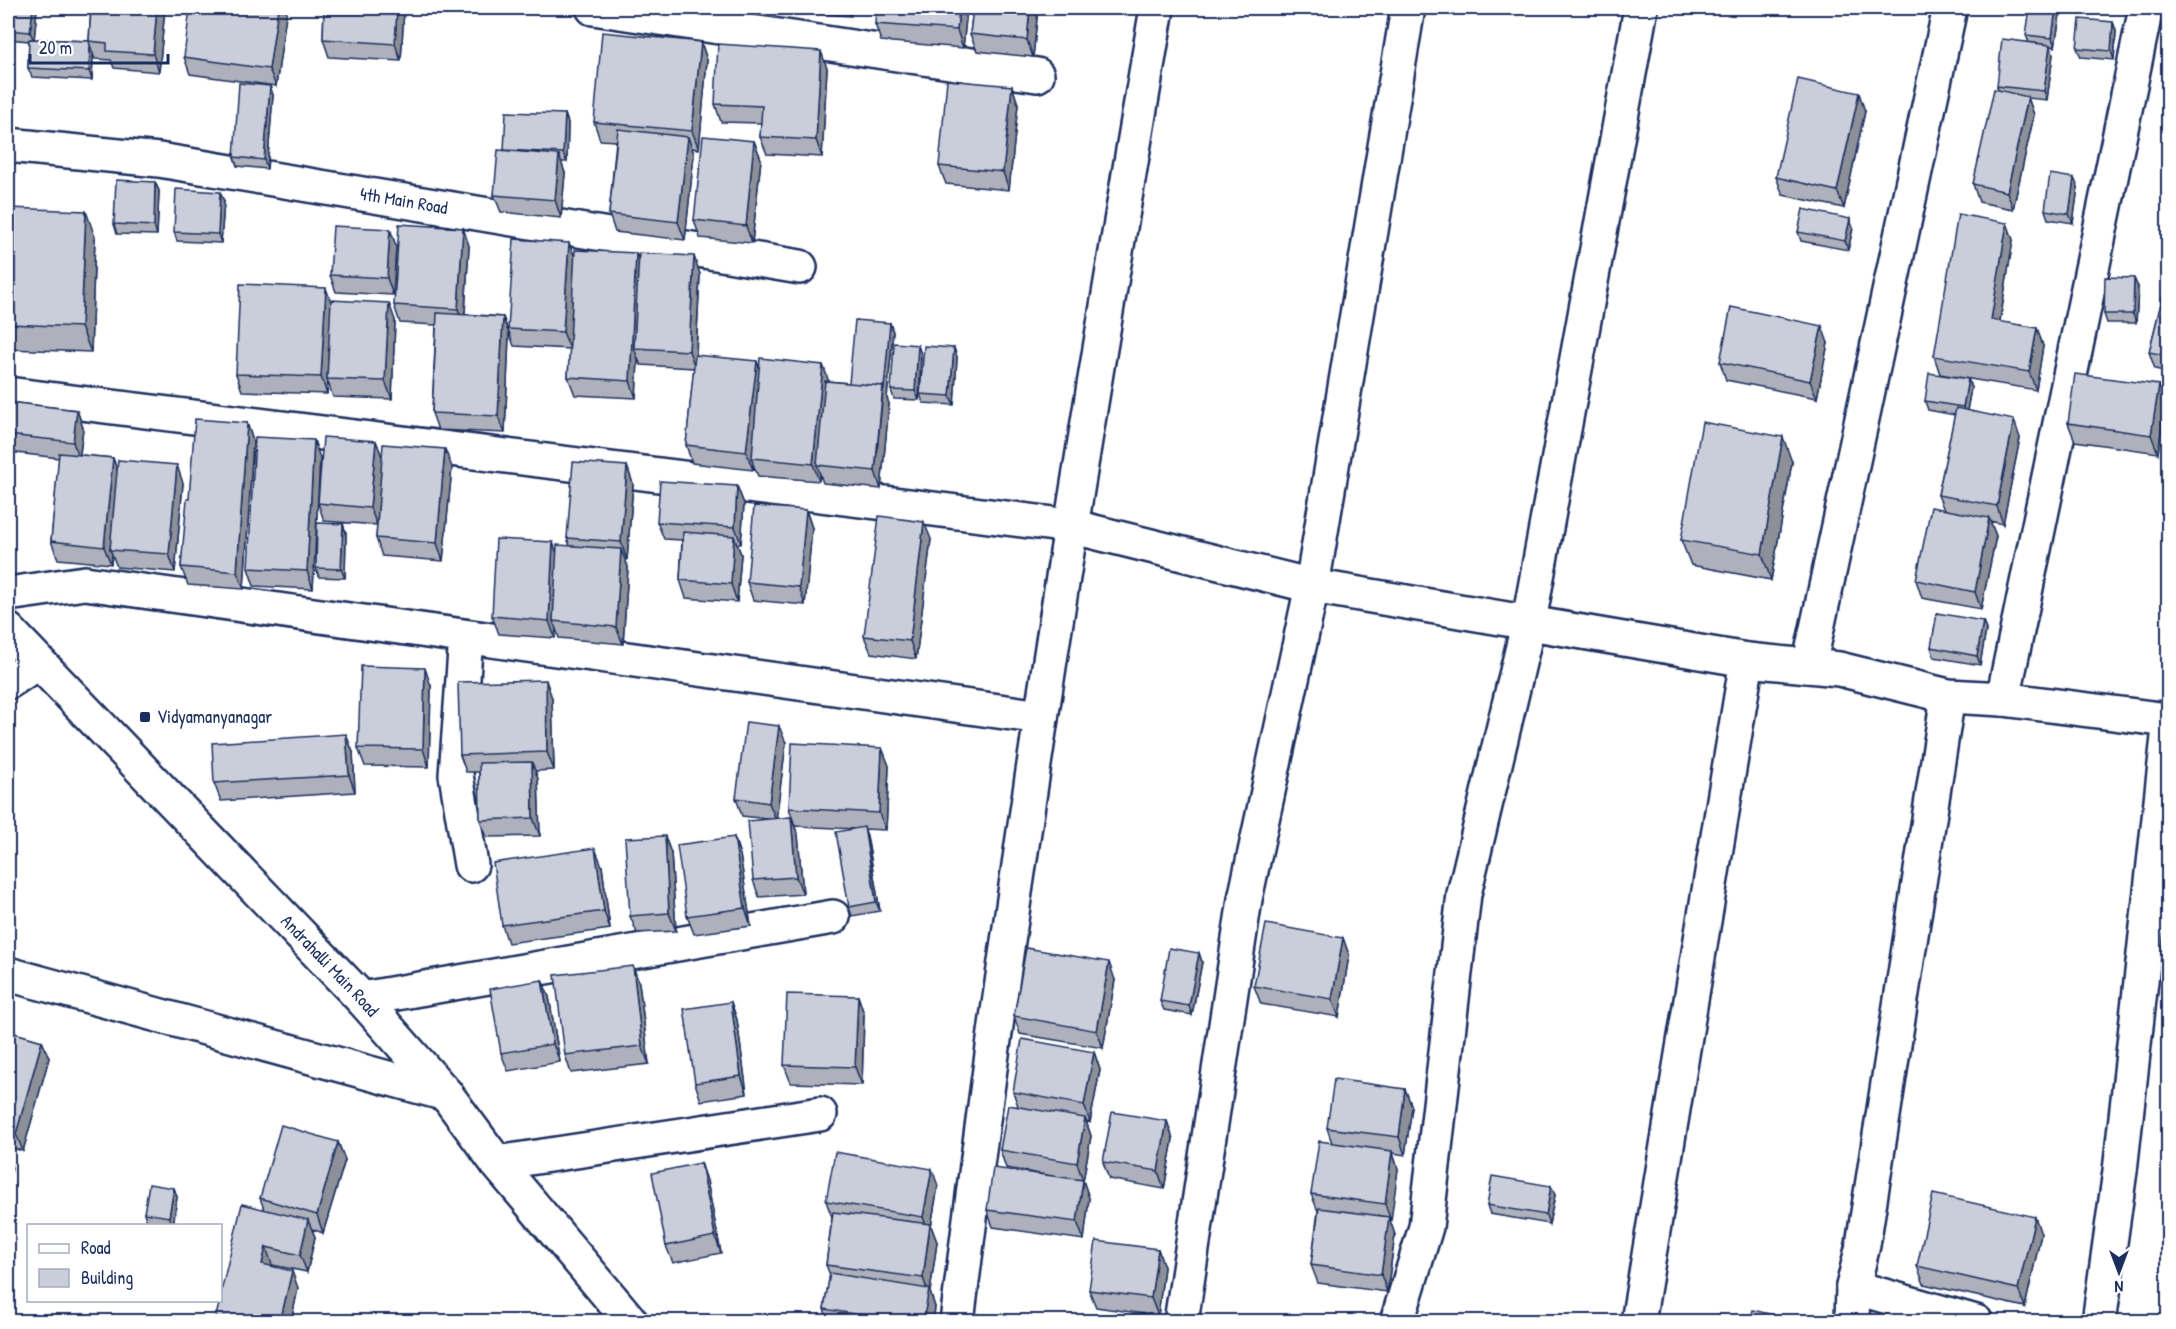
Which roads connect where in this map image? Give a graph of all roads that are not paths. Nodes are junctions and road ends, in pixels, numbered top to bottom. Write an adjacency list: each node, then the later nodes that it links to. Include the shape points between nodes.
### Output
1 (593, 8): 7 (street)
2 (1157, 8): 11 (street)
3 (1408, 8): 12 (street)
4 (1641, 8): 14 (street)
5 (1950, 8): 19 (street)
6 (2146, 8): 22 (street)
7 (1037, 75)
8 (8, 145): 9 (street, 4th Main Road, via 159,160)
9 (800, 267)
10 (8, 394): 11 (street)
11 (1070, 526): 12 (street); 23 (street)
12 (1312, 586): 14 (street); 36 (street, via 1245,899)
13 (8, 594): 16 (street, via 85,583)
14 (1529, 621): 17 (street); 37 (street, via 1464,894 1426,1227)
15 (8, 630): 18 (street, Andrahalli Main Road)
16 (466, 637): 23 (street); 26 (street, via 456,775)
17 (1747, 660): 19 (street); 38 (street)
18 (37, 663): 20 (street); 29 (street, Andrahalli Main Road)
19 (1809, 666): 21 (street, via 1839,669)
20 (8, 682)
21 (1948, 696): 22 (street); 33 (street, via 1863,1245)
22 (2003, 699): 24 (street)
23 (1041, 717): 35 (street)
24 (2169, 720)
25 (2169, 737): 41 (street)
26 (471, 865)
27 (833, 917): 29 (street)
28 (8, 974): 30 (street)
29 (362, 999): 30 (street, Andrahalli Main Road)
30 (446, 1094): 32 (street, Andrahalli Main Road)
31 (820, 1114): 32 (street)
32 (497, 1163): 34 (street, Andrahalli Main Road)
33 (1853, 1287): 39 (street); 40 (street)
34 (631, 1322)
35 (957, 1322)
36 (1181, 1322)
37 (1396, 1322)
38 (1638, 1322)
39 (1852, 1322)
40 (1976, 1322)
41 (2099, 1322)

